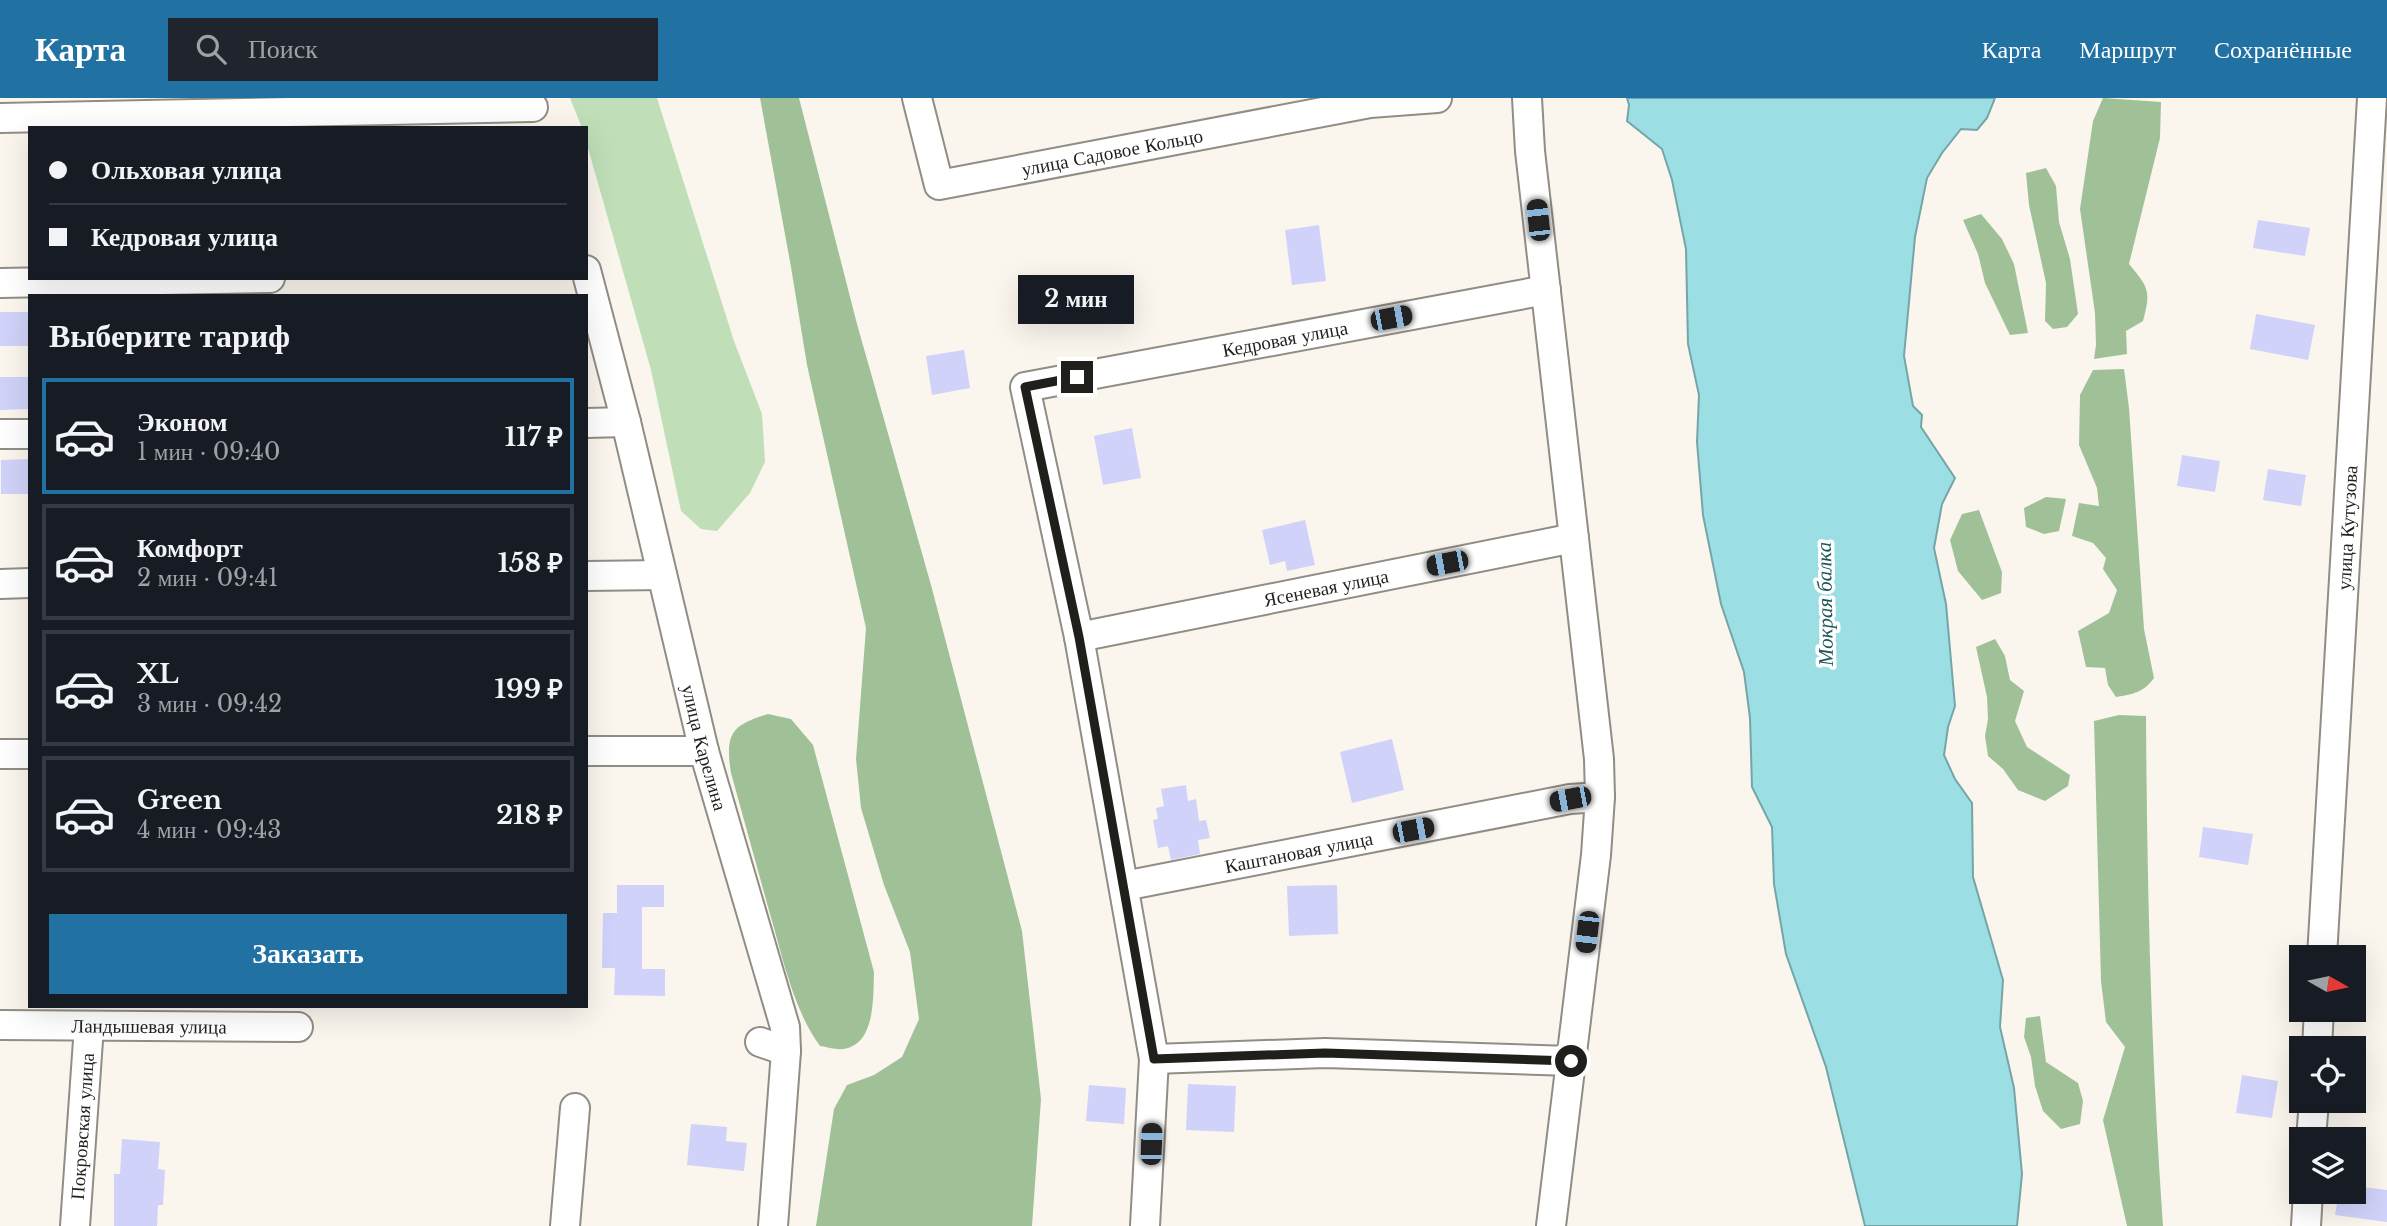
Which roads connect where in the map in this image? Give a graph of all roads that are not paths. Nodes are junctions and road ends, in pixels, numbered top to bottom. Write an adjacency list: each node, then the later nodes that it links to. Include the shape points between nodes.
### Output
1 (917, 98): 5 (street, улица Садовое Кольцо, via 939,185)
2 (1437, 98): 5 (street)
3 (1527, 98): 11 (street)
4 (2372, 98): 28 (street, улица Кутузова)
5 (1370, 100)
6 (533, 111): 7 (street)
7 (0, 118)
8 (588, 275): 12 (street, улица Карелина)
9 (162, 280): 10 (street)
10 (0, 283)
11 (1546, 290): 16 (street); 21 (street, Кедровая улица, via 1025,387)
12 (626, 422): 13 (street); 18 (street, улица Карелина)
13 (588, 423)
14 (0, 434): 15 (street)
15 (28, 434)
16 (1574, 538): 21 (street, Ясеневая улица); 26 (street)
17 (588, 576): 18 (street)
18 (662, 576): 23 (street, улица Карелина)
19 (28, 583): 20 (street)
20 (0, 584)
21 (1079, 637): 27 (street)
22 (588, 751): 23 (street)
23 (704, 751): 38 (street, улица Карелина, via 785,1027 773,1046)
24 (0, 754): 25 (street)
25 (28, 754)
26 (1600, 797): 27 (street, Каштановая улица, via 1570,799); 33 (street)
27 (1124, 886): 32 (street)
28 (2323, 945)
29 (0, 1025): 30 (street, Ландышевая улица)
30 (89, 1026): 31 (street, Ландышевая улица); 36 (street, Покровская улица)
31 (298, 1027)
32 (1154, 1059): 33 (street, via 1325,1053); 39 (street)
33 (1571, 1061): 40 (street)
34 (575, 1108): 37 (street)
35 (2307, 1204): 41 (street)
36 (75, 1226)
37 (565, 1226)
38 (773, 1226)
39 (1145, 1226)
40 (1551, 1226)
41 (2306, 1226)

